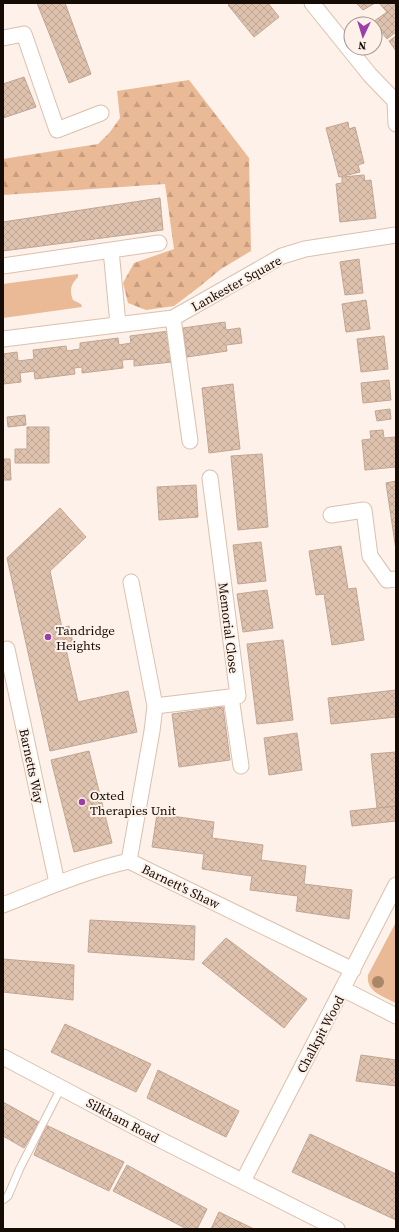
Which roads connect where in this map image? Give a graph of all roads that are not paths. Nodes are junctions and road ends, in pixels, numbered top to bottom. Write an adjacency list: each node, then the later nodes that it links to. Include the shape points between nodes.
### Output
1 (312, 3): 3 (street, via 370,75)
2 (3, 38): 4 (street, via 24,34 57,130)
3 (395, 101): 5 (street)
4 (101, 113)
5 (396, 124)
6 (396, 234): 10 (street, Lankester Square, via 305,249 282,256)
7 (159, 243): 8 (street)
8 (111, 250): 9 (street); 11 (street)
9 (3, 266)
10 (173, 318): 11 (street, Lankester Square); 13 (street)
11 (118, 324): 12 (street, Lankester Square)
12 (3, 339)
13 (190, 441)
14 (210, 478): 19 (street, Memorial Close, via 238,696)
15 (331, 515): 16 (street, via 364,510 370,556 387,580)
16 (396, 579)
17 (131, 582): 20 (street)
18 (7, 649): 23 (street, Barnetts Way)
19 (232, 697): 20 (street); 21 (street)
20 (155, 706): 22 (street)
21 (241, 766)
22 (129, 861): 23 (street, Barnett's Shaw); 26 (street, Barnett's Shaw)
23 (57, 883): 25 (street, Barnett's Shaw)
24 (396, 885): 26 (street, Chalkpit Wood)
25 (3, 905)
26 (353, 970): 27 (street, Chalkpit Wood)
27 (343, 989): 28 (street); 31 (street, Chalkpit Wood)
28 (396, 1016)
29 (3, 1057): 30 (street, Silkham Road)
30 (61, 1088): 31 (street, Silkham Road); 32 (lane, via 8,1196)
31 (243, 1182): 33 (street, Silkham Road)
32 (3, 1200)
33 (337, 1229)

